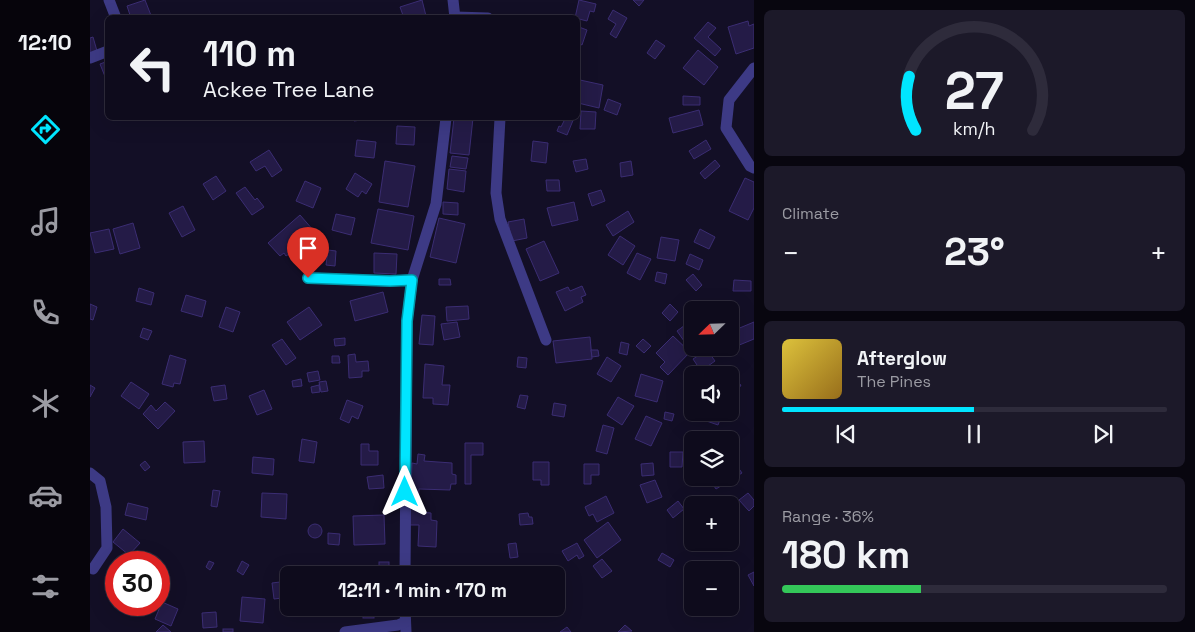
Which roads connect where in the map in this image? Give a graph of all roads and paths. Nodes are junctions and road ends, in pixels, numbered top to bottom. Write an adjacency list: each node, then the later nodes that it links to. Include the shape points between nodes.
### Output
1 (109, 0): 3 (street)
2 (453, 0): 4 (street)
3 (115, 15)
4 (455, 15)
5 (105, 52): 6 (street)
6 (90, 58)
7 (754, 68): 10 (street, via 728,100 726,128)
8 (446, 120): 12 (street, via 436,204)
9 (500, 120): 13 (street, via 496,193 500,219)
10 (754, 168)
11 (308, 278): 12 (street)
12 (412, 280): 15 (street, via 407,321)
13 (546, 340)
14 (90, 473): 16 (street, via 100,481 106,507 107,548)
15 (405, 566)
16 (93, 569)
17 (406, 627): 18 (street, via 398,625)
18 (344, 632)

